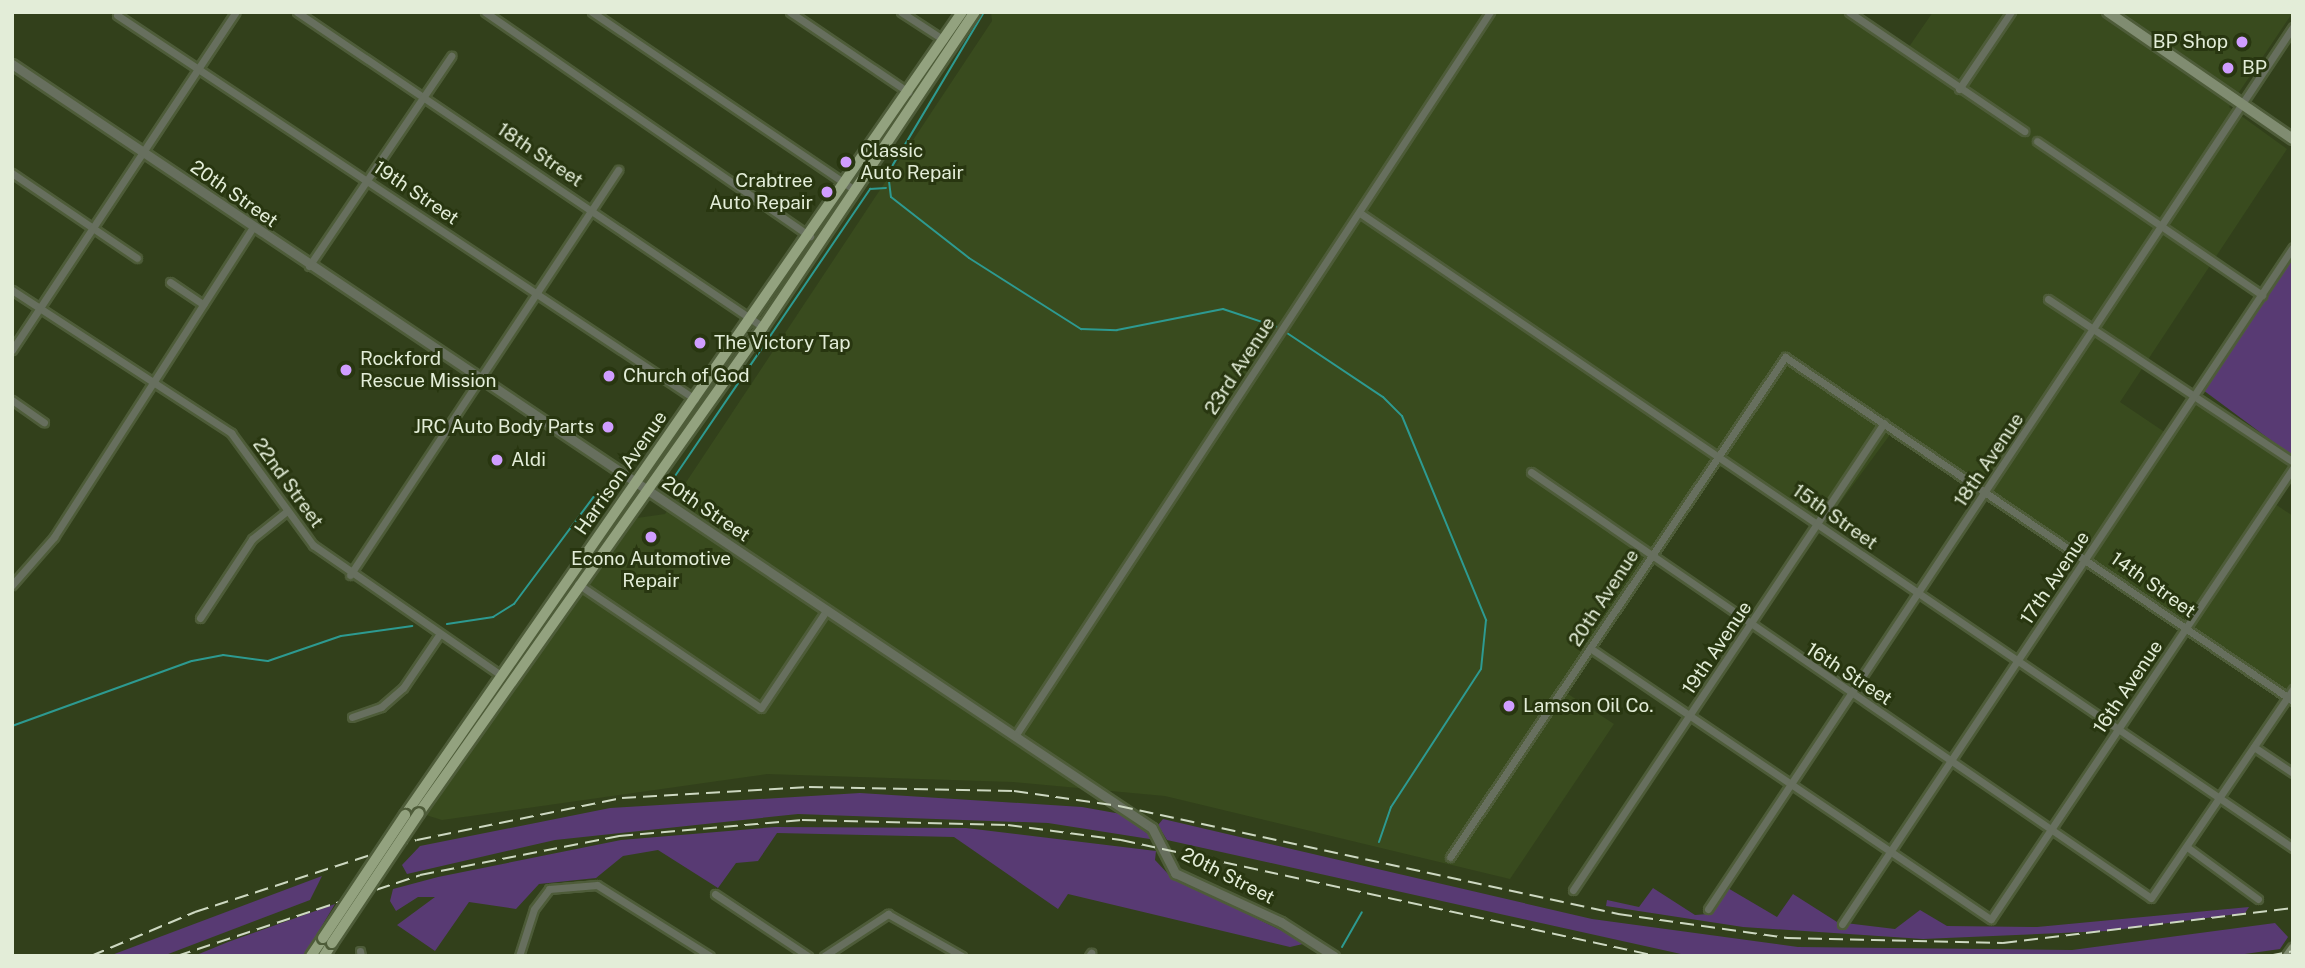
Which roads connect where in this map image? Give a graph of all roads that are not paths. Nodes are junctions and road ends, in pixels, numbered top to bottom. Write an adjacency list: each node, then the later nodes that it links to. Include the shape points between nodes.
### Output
1 (236, 12): 20 (street)
2 (297, 12): 23 (street, 18th Street)
3 (485, 12): 38 (street)
4 (592, 12): 32 (street)
5 (790, 12): 22 (street)
6 (901, 12): 17 (street)
7 (962, 12): 17 (main road, Harrison Avenue)
8 (975, 12): 32 (main road, Harrison Avenue)
9 (1490, 12): 34 (street, 23rd Avenue)
10 (1849, 12): 15 (street)
11 (1868, 12): 15 (street)
12 (2011, 12): 21 (street)
13 (2108, 12): 24 (main road)
14 (117, 15): 20 (street, 19th Street)
15 (1862, 21): 21 (street)
16 (2293, 27): 24 (street, 18th Avenue)
17 (944, 40): 22 (main road, Harrison Avenue)
18 (451, 56): 23 (street)
19 (12, 64): 28 (street, 20th Street)
20 (198, 68): 28 (street); 31 (street, 19th Street)
21 (1959, 89): 25 (street)
22 (909, 92): 32 (main road, Harrison Avenue)
23 (423, 96): 31 (street); 33 (street, 18th Street)
24 (2244, 105): 26 (main road); 35 (street, 18th Avenue)
25 (2024, 131)
26 (2293, 139)
27 (2037, 141): 35 (street)
28 (144, 152): 36 (street); 37 (street, 20th Street)
29 (618, 170): 33 (street)
30 (12, 173): 36 (street)
31 (369, 180): 41 (street); 44 (street, 19th Street)
32 (851, 187): 38 (main road, Harrison Avenue); 50 (main road, Harrison Avenue)
33 (592, 209): 44 (street); 49 (street, 18th Street)
34 (1360, 212): 61 (street, 15th Street); 90 (street, 23rd Avenue)
35 (2163, 227): 45 (street); 51 (street, 18th Avenue)
36 (93, 228): 40 (street); 48 (street)
37 (252, 229): 41 (street, 20th Street); 47 (street)
38 (811, 237): 49 (main road, Harrison Avenue)
39 (2293, 247): 45 (street, 17th Avenue)
40 (137, 258)
41 (309, 266): 54 (street, 20th Street)
42 (170, 282): 47 (street)
43 (12, 290): 48 (street, 22nd Street)
44 (537, 293): 54 (street); 57 (street, 19th Street)
45 (2262, 295): 56 (street, 17th Avenue)
46 (2048, 299): 51 (street)
47 (203, 304): 55 (street)
48 (39, 308): 52 (street); 55 (street, 22nd Street)
49 (753, 320): 50 (street, 18th Street); 57 (main road, Harrison Avenue)
50 (763, 327): 66 (main road, Harrison Avenue)
51 (2096, 327): 56 (street); 67 (street, 18th Avenue)
52 (12, 350)
53 (1785, 357): 60 (street, 14th Street); 61 (street, 20th Avenue)
54 (479, 378): 65 (street, 20th Street); 72 (street)
55 (152, 383): 68 (street, 22nd Street, via 232,433); 74 (street, via 54,537)
56 (2195, 395): 62 (street); 71 (street, 17th Avenue)
57 (696, 399): 65 (main road, Harrison Avenue)
58 (12, 400): 59 (street)
59 (44, 422)
60 (1884, 423): 67 (street, 14th Street); 69 (street, 19th Avenue)
61 (1718, 455): 69 (street, 15th Street); 70 (street, 20th Avenue)
62 (2293, 462)
63 (2293, 468): 79 (street, 16th Avenue)
64 (1531, 472): 70 (street, 16th Street)
65 (635, 482): 66 (street, 20th Street); 83 (main road, Harrison Avenue)
66 (647, 490): 73 (main road, Harrison Avenue); 76 (street, 20th Street)
67 (1987, 492): 71 (street, 14th Street); 75 (street, 18th Avenue)
68 (287, 511): 72 (street, 22nd Street, via 313,545); 77 (street, via 252,539)
69 (1819, 524): 75 (street, 15th Street); 78 (street, 19th Avenue)
70 (1650, 556): 78 (street, 16th Street); 81 (street, 20th Avenue)
71 (2087, 559): 79 (street, 14th Street); 82 (street, 17th Avenue)
72 (350, 575): 80 (street, 22nd Street)
73 (577, 583): 76 (street, via 761,708); 106 (main road, Harrison Avenue, bridge)
74 (12, 585)
75 (1919, 594): 82 (street, 15th Street); 85 (street, 18th Avenue)
76 (826, 611): 90 (street, 20th Street)
77 (200, 618)
78 (1751, 625): 85 (street, 16th Street); 87 (street, 19th Avenue)
79 (2187, 628): 86 (street, 14th Street); 89 (street, 16th Avenue)
80 (439, 635): 83 (street, 22nd Street); 88 (street, via 403,688 382,707)
81 (1590, 648): 87 (street); 100 (street, 20th Avenue)
82 (2019, 660): 89 (street, 15th Street); 92 (street, 17th Avenue)
83 (501, 675): 106 (main road, Harrison Avenue, bridge, via 405,815)
84 (2293, 690): 86 (street)
85 (1852, 694): 92 (street, 16th Street); 94 (street, 18th Avenue)
86 (2290, 699): 91 (street)
87 (1690, 716): 94 (street); 101 (street, 19th Avenue)
88 (352, 717)
89 (2120, 729): 95 (street, 15th Street); 96 (street, 16th Avenue)
90 (1015, 736): 115 (street, 20th Street, via 1158,832 1163,860 1175,873 1281,922)
91 (2254, 747): 93 (street); 95 (street)
92 (1950, 762): 96 (street, 16th Street); 99 (street, 17th Avenue)
93 (2293, 773)
94 (1791, 785): 99 (street); 104 (street, 18th Avenue)
95 (2220, 798): 97 (street); 98 (street, 15th Street)
96 (2050, 832): 97 (street, 16th Street, via 2151,898); 99 (street, 16th Avenue, via 1987,919)
97 (2187, 847): 103 (street)
98 (2293, 848)
99 (1890, 853): 105 (street, 17th Avenue)
100 (1450, 858)
101 (1573, 890)
102 (715, 894): 112 (street)
103 (2258, 899)
104 (1708, 909)
105 (1842, 924)
106 (327, 941): 108 (main road, Harrison Avenue); 109 (main road, Harrison Avenue)
107 (2293, 949): 116 (main road)
108 (311, 956)
109 (324, 956)
110 (519, 956): 111 (street, via 534,909 549,889 597,885)
111 (710, 956)
112 (808, 956)
113 (824, 956): 114 (street, via 888,914)
114 (962, 956)
115 (1334, 956)
116 (2288, 956)

